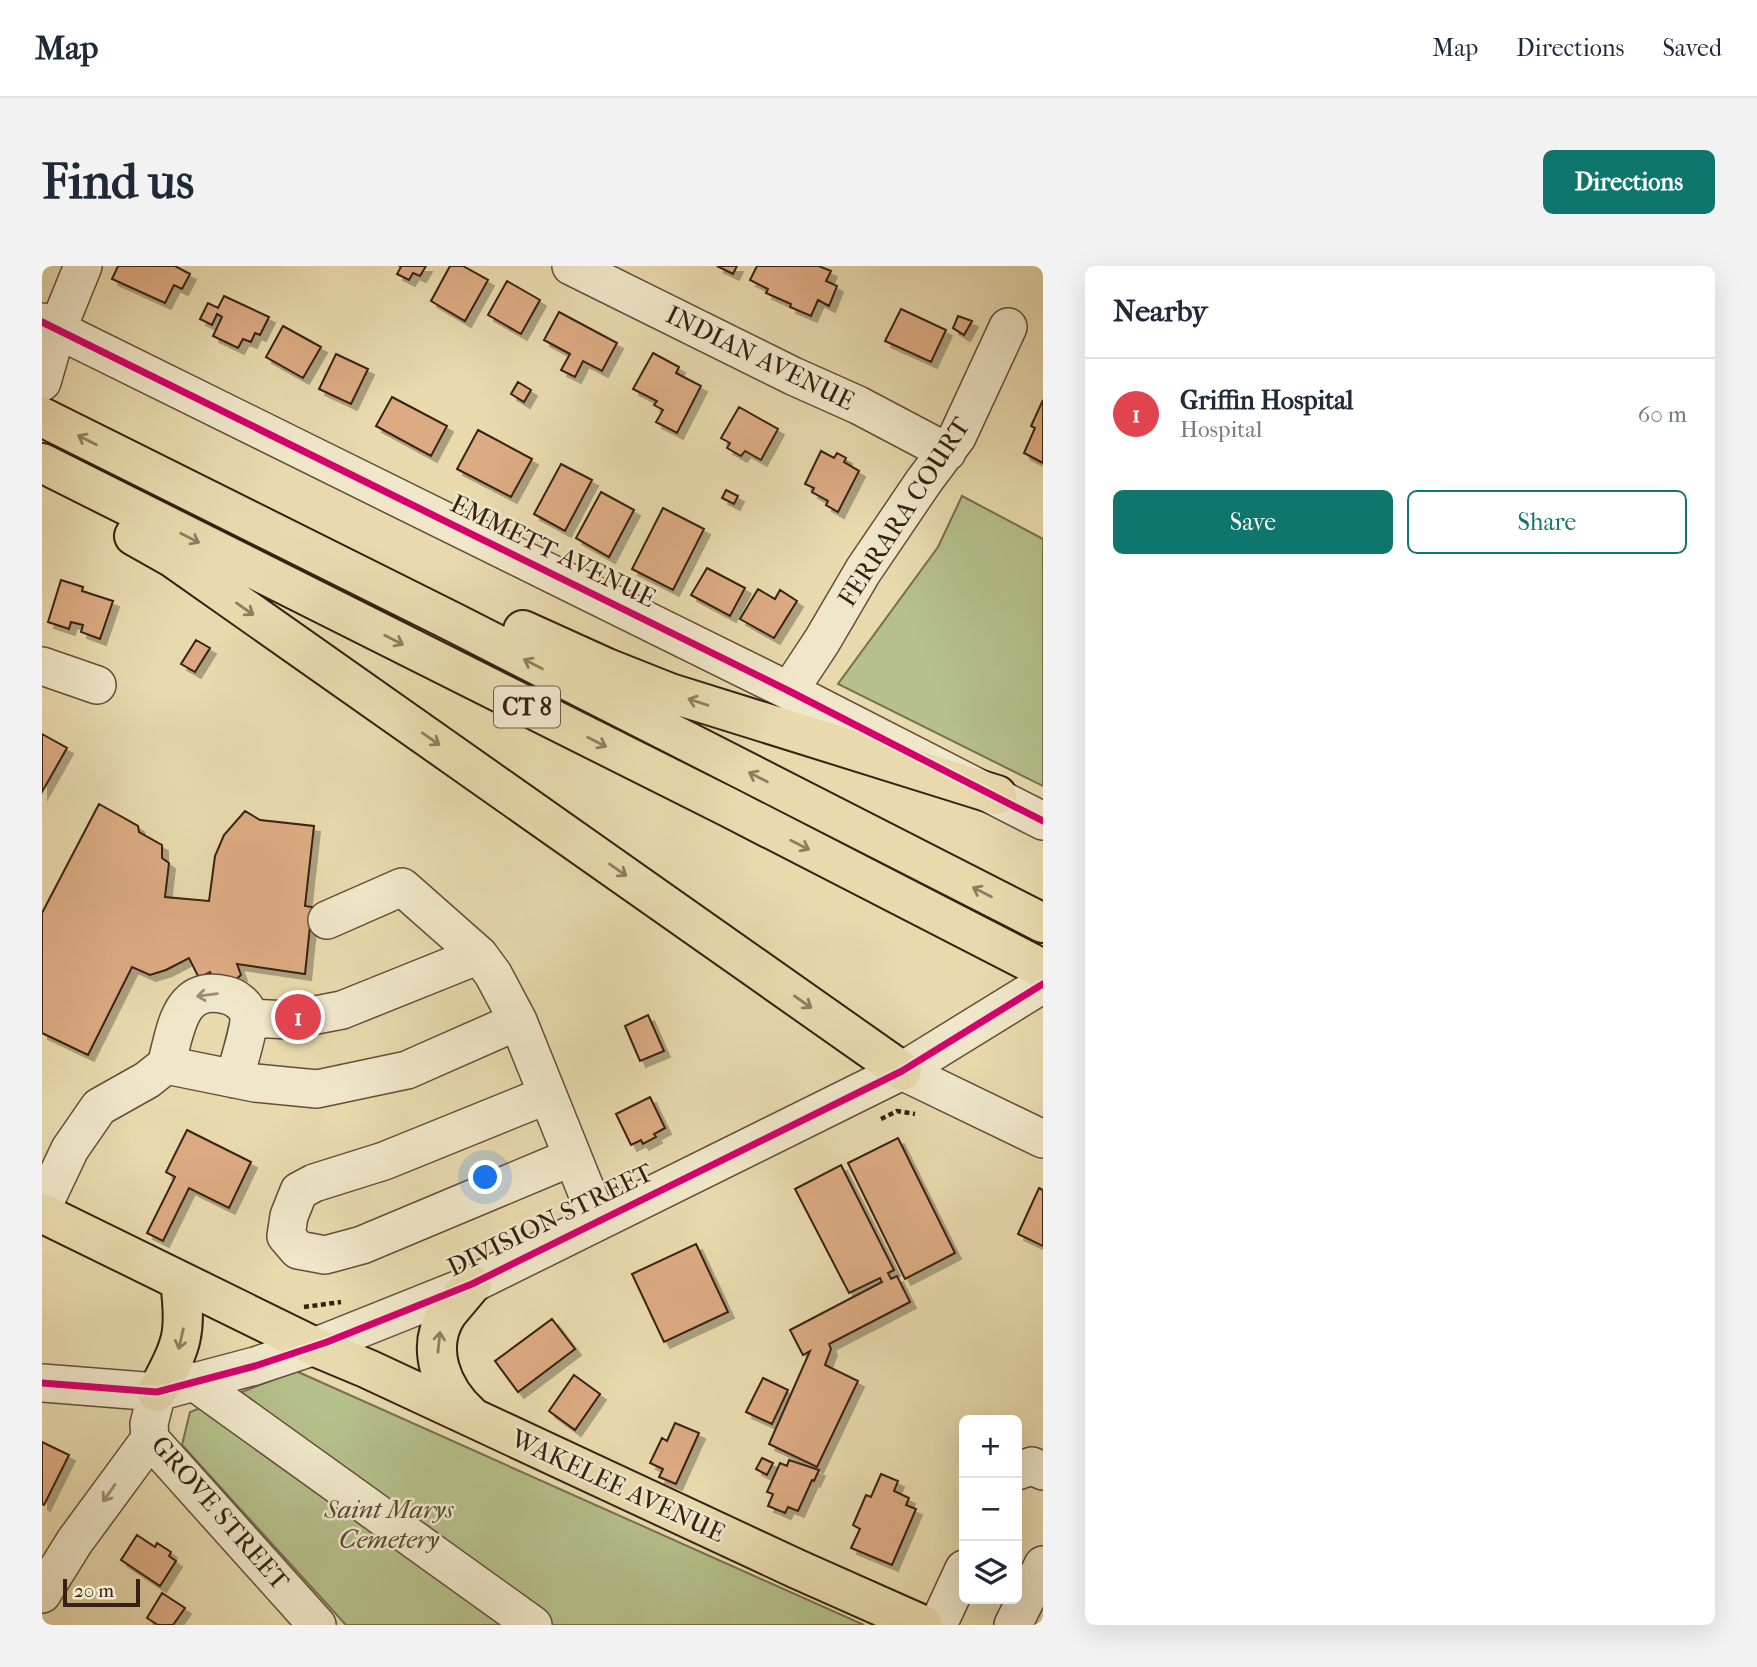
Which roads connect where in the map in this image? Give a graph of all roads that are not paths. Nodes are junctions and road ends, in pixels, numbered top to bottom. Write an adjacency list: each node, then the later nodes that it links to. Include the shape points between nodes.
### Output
1 (83, 266): 3 (street)
2 (571, 266): 7 (street, INDIAN AVENUE)
3 (50, 326): 5 (street); 13 (street, EMMETT AVENUE)
4 (1007, 327): 7 (street, FERRARA COURT)
5 (43, 377)
6 (42, 417): 9 (main road, CT 8, one-way to 6)
7 (947, 452): 13 (street, FERRARA COURT, via 863,571)
8 (42, 463): 19 (main road, CT 8, one-way to 19)
9 (132, 463): 14 (main road, one-way to 9, via 670,693 554,645 349,542); 17 (main road, CT 8, one-way to 9)
10 (42, 482): 24 (main road, one-way to 24, via 173,558)
11 (42, 666): 12 (street)
12 (97, 685)
13 (789, 691): 14 (street, EMMETT AVENUE)
14 (997, 795): 15 (street, EMMETT AVENUE)
15 (1043, 821)
16 (327, 920): 18 (street, via 402,887)
17 (1043, 923)
18 (479, 955): 21 (street, via 342,1010 290,1020); 22 (street)
19 (1027, 961)
20 (1043, 984): 24 (street, DIVISION STREET)
21 (249, 1018): 23 (street, one-way to 23, via 244,1006 230,996 199,994 180,1015); 25 (street)
22 (518, 1021): 25 (street, via 407,1070 330,1087); 26 (street)
23 (166, 1065): 25 (street); 29 (street, via 99,1107 70,1149)
24 (902, 1072): 27 (street); 31 (street, DIVISION STREET)
25 (234, 1079)
26 (547, 1095): 28 (street); 28 (street, via 299,1191 286,1236 298,1250 325,1255 362,1245)
27 (1043, 1139)
28 (572, 1157): 31 (street)
29 (42, 1208)
30 (42, 1213): 32 (main road, WAKELEE AVENUE)
31 (598, 1220): 33 (street, DIVISION STREET)
32 (180, 1281): 34 (main road, WAKELEE AVENUE); 37 (main road, one-way to 37, via 182,1337)
33 (472, 1284): 34 (street, DIVISION STREET); 38 (main road, one-way to 33, via 450,1395 437,1347 446,1316)
34 (313, 1346): 35 (street, DIVISION STREET); 38 (main road, WAKELEE AVENUE)
35 (193, 1381): 37 (street, DIVISION STREET); 46 (street)
36 (42, 1383): 37 (street, DIVISION STREET)
37 (157, 1392): 39 (street, GROVE STREET)
38 (477, 1421): 47 (main road, WAKELEE AVENUE)
39 (150, 1439): 44 (street, one-way to 44); 45 (street, GROVE STREET)
40 (1022, 1469): 41 (street, via 1032,1466)
41 (1043, 1471)
42 (1043, 1565): 49 (street)
43 (959, 1579): 48 (street)
44 (42, 1594)
45 (317, 1625)
46 (533, 1625)
47 (923, 1625)
48 (937, 1625)
49 (1013, 1625)

